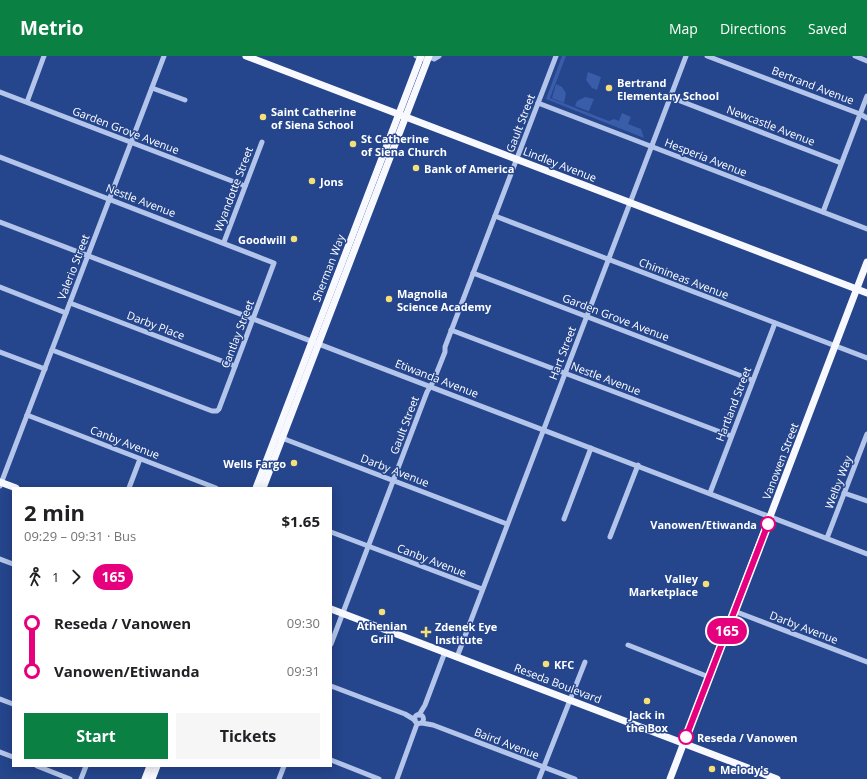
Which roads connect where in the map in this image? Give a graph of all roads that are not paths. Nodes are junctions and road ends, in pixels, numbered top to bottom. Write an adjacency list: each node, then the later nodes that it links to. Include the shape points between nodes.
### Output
1 (44, 56): 17 (street)
2 (164, 56): 12 (street, Valerio Street)
3 (246, 56): 20 (main road, Lindley Avenue)
4 (439, 56): 10 (street)
5 (556, 56): 18 (street, Gault Street)
6 (686, 56): 15 (street, Hart Street)
7 (707, 56): 19 (street, Bertrand Avenue)
8 (855, 56): 11 (street)
9 (419, 57): 10 (street); 20 (main road, Sherman Way)
10 (429, 58): 20 (main road, Sherman Way)
11 (867, 61)
12 (152, 88): 16 (street); 22 (street, Valerio Street)
13 (0, 92): 17 (street, Garden Grove Avenue)
14 (867, 96): 19 (street)
15 (670, 97): 24 (street, Hart Street); 27 (street, Newcastle Avenue)
16 (185, 100)
17 (27, 102): 22 (street, Garden Grove Avenue)
18 (538, 103): 24 (street, Hesperia Avenue); 26 (street, Gault Street)
19 (860, 114): 21 (street, Bertrand Avenue); 27 (street)
20 (402, 116): 26 (main road, Lindley Avenue); 50 (main road, Sherman Way)
21 (867, 118)
22 (131, 142): 28 (street, Garden Grove Avenue); 29 (street, Valerio Street)
23 (262, 142): 28 (street, Wyandotte Street)
24 (651, 147): 30 (street, Hart Street); 31 (street, Hesperia Avenue)
25 (0, 157): 29 (street, Nestle Avenue)
26 (516, 159): 30 (main road, Lindley Avenue); 32 (street, Gault Street)
27 (841, 163): 31 (street)
28 (245, 186): 35 (street, Wyandotte Street)
29 (110, 199): 35 (street, Nestle Avenue); 36 (street, Valerio Street)
30 (630, 203): 37 (street, Hart Street); 42 (main road, Lindley Avenue)
31 (823, 212): 34 (street, Hesperia Avenue)
32 (495, 216): 37 (street, Chimineas Avenue); 40 (street, Gault Street)
33 (0, 222): 36 (street, Etiwanda Avenue)
34 (867, 229)
35 (224, 242): 39 (street, Nestle Avenue)
36 (88, 256): 44 (street, Valerio Street); 47 (street, Etiwanda Avenue)
37 (608, 259): 46 (street, Hart Street); 48 (street, Chimineas Avenue)
38 (867, 262): 42 (main road, Vanowen Street)
39 (274, 263): 47 (street, Cantlay Street)
40 (473, 273): 46 (street, Garden Grove Avenue); 49 (street, Gault Street)
41 (0, 287): 45 (street)
42 (857, 289): 43 (main road, Lindley Avenue); 51 (main road, Vanowen Street)
43 (867, 293)
44 (70, 303): 45 (street, Valerio Street); 55 (street, Darby Place)
45 (66, 313): 52 (street, Valerio Street)
46 (586, 316): 57 (street, Hart Street); 58 (street, Garden Grove Avenue)
47 (253, 319): 50 (street, Etiwanda Avenue); 55 (street, Cantlay Street)
48 (775, 323): 51 (street, Chimineas Avenue); 58 (street, Hartland Street)
49 (451, 330): 57 (street, Nestle Avenue); 59 (street, Gault Street)
50 (315, 343): 59 (street, Etiwanda Avenue); 63 (main road, Sherman Way)
51 (835, 346): 54 (street, Chimineas Avenue); 79 (main road, Vanowen Street)
52 (52, 350): 55 (street, Cantlay Street, via 212,411 219,409); 56 (street, Valerio Street)
53 (0, 352): 56 (street)
54 (867, 358)
55 (235, 366)
56 (45, 369): 60 (street, Valerio Street)
57 (565, 373): 61 (street, Hart Street); 64 (street, Nestle Avenue)
58 (752, 380): 64 (street, Hartland Street)
59 (430, 387): 61 (street, Etiwanda Avenue); 69 (street, Gault Street)
60 (27, 415): 67 (street, Canby Avenue); 70 (street, Valerio Street)
61 (543, 430): 65 (street, Etiwanda Avenue); 81 (street, Hart Street)
62 (867, 434): 66 (street, Welby Way)
63 (280, 436): 69 (street, Darby Avenue); 74 (main road, Sherman Way); 75 (main road, Sherman Way)
64 (731, 436): 76 (street, Hartland Street)
65 (591, 448): 68 (street, Etiwanda Avenue); 80 (street)
66 (864, 448): 77 (street, Welby Way)
67 (140, 459): 72 (street); 73 (street, Canby Avenue)
68 (638, 466): 76 (street, Etiwanda Avenue); 83 (street)
69 (393, 481): 81 (street, Darby Avenue); 85 (street, Gault Street)
70 (0, 483): 71 (main road)
71 (13, 487)
72 (129, 487)
73 (213, 487)
74 (256, 487)
75 (263, 487)
76 (710, 493): 79 (street, Etiwanda Avenue)
77 (844, 493): 78 (street); 84 (street, Welby Way)
78 (867, 501)
79 (770, 517): 84 (street, Etiwanda Avenue); 91 (main road, Vanowen Street)
80 (564, 519)
81 (507, 524): 89 (street, Hart Street)
82 (332, 532): 85 (street, Canby Avenue)
83 (610, 537)
84 (827, 538): 86 (street, Etiwanda Avenue)
85 (368, 546): 89 (street, Canby Avenue); 92 (street, Gault Street)
86 (867, 554)
87 (0, 559): 88 (street)
88 (12, 564)
89 (482, 589): 96 (street, Hart Street)
90 (332, 609): 92 (main road, Reseda Boulevard)
91 (734, 611): 98 (street, Darby Avenue); 99 (main road, Vanowen Street)
92 (343, 613): 93 (street, Gault Street); 95 (main road, Reseda Boulevard)
93 (332, 641)
94 (628, 645): 99 (street)
95 (445, 652): 96 (main road, Reseda Boulevard); 104 (street)
96 (457, 656): 102 (main road, Reseda Boulevard)
97 (585, 662): 102 (street)
98 (867, 662)
99 (709, 677): 105 (main road, Vanowen Street)
100 (332, 686): 104 (street, Baird Avenue)
101 (0, 699): 103 (street)
102 (570, 700): 105 (main road, Reseda Boulevard); 114 (street)
103 (12, 704)
104 (419, 719): 114 (street, Baird Avenue); 121 (street)
105 (684, 743): 124 (main road, Vanowen Street); 125 (main road, Reseda Boulevard)
106 (0, 752): 107 (street)
107 (12, 757)
108 (332, 760): 120 (street)
109 (39, 767): 115 (street)
110 (86, 767): 116 (street)
111 (150, 767): 117 (main road)
112 (157, 767): 118 (main road)
113 (284, 767): 119 (street)
114 (544, 767): 122 (street); 123 (street, Baird Avenue)
115 (70, 779)
116 (81, 779)
117 (145, 779)
118 (152, 779)
119 (279, 779)
120 (379, 779)
121 (397, 779)
122 (539, 779)
123 (575, 779)
124 (670, 779)
125 (776, 779)

